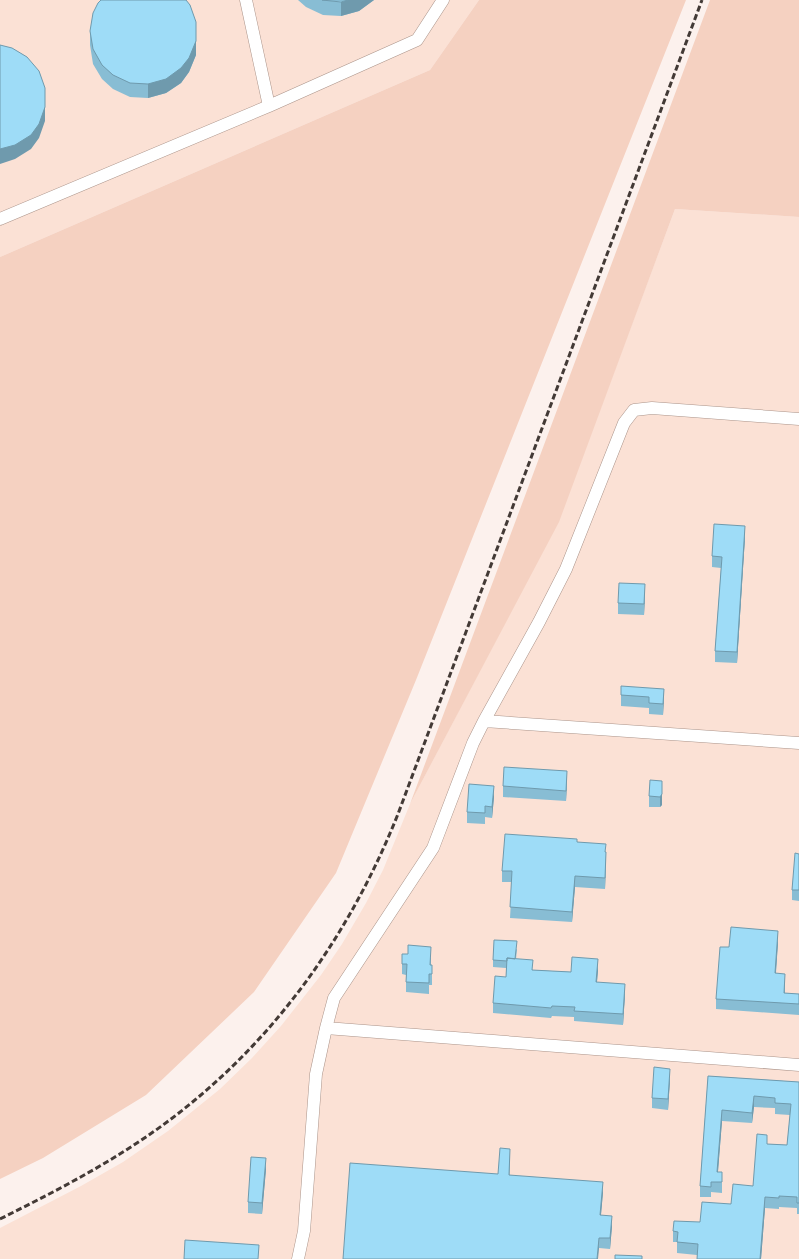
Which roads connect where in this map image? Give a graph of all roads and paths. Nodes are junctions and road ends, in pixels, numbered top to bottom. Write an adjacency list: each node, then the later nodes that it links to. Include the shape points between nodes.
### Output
1 (246, 0): 3 (lane)
2 (443, 0): 3 (lane, via 417,40)
3 (269, 106): 4 (lane)
4 (0, 219)
5 (799, 419): 6 (lane, via 652,408 634,410 624,423 566,569)
6 (484, 721): 7 (lane); 8 (lane, via 433,848 334,998)
7 (799, 743)
8 (326, 1028): 9 (lane); 10 (lane, via 316,1074)
9 (799, 1065)
10 (304, 1231): 11 (lane); 12 (lane)
11 (298, 1259)
12 (306, 1259)

